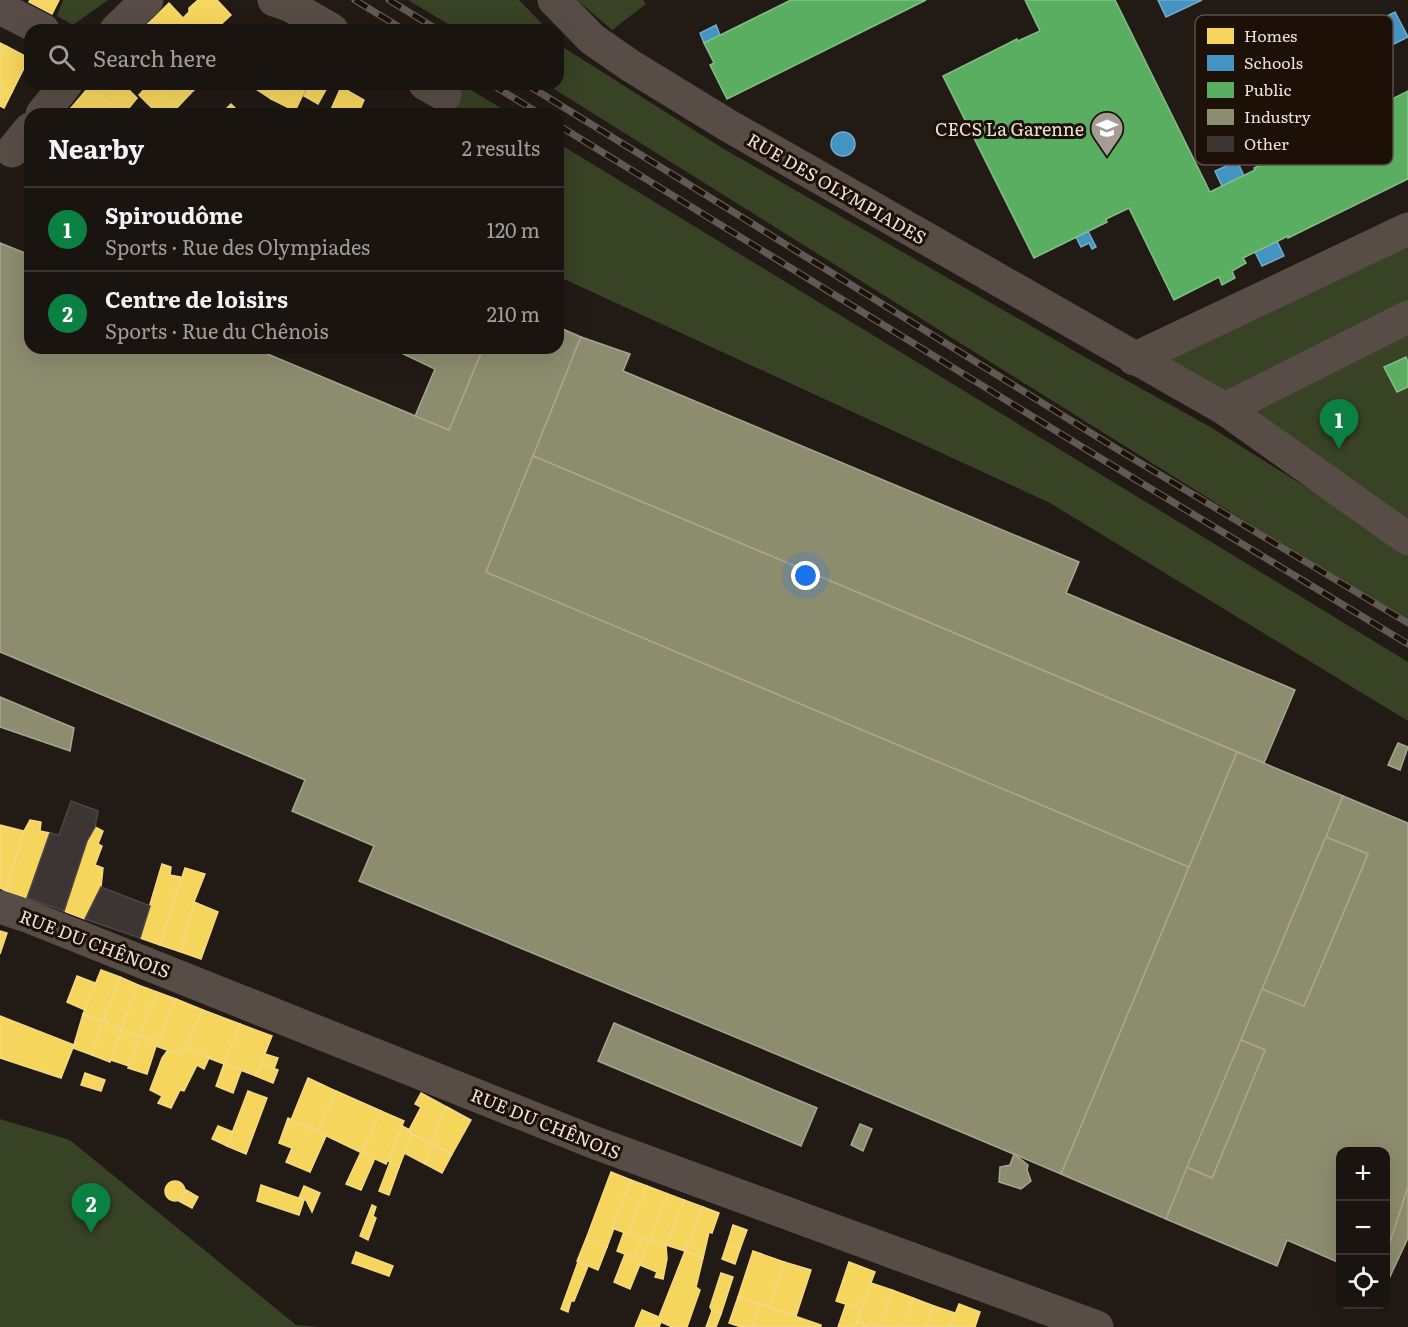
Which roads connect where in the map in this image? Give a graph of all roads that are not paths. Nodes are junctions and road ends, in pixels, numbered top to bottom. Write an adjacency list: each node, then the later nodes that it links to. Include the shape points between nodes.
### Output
1 (147, 0): 6 (street)
2 (274, 0): 7 (street)
3 (554, 0): 12 (street, RUE DES OLYMPIADES, via 592,39 631,66)
4 (0, 8): 5 (street)
5 (31, 24)
6 (122, 24)
7 (322, 24)
8 (61, 90): 9 (street)
9 (47, 108)
10 (1408, 229): 12 (street)
11 (1408, 317): 13 (street)
12 (1134, 359): 13 (street, RUE DES OLYMPIADES)
13 (1225, 409): 14 (street, RUE DES OLYMPIADES)
14 (1408, 539)
15 (0, 907): 16 (street, RUE DU CHÊNOIS, via 593,1142)
16 (1097, 1327)

